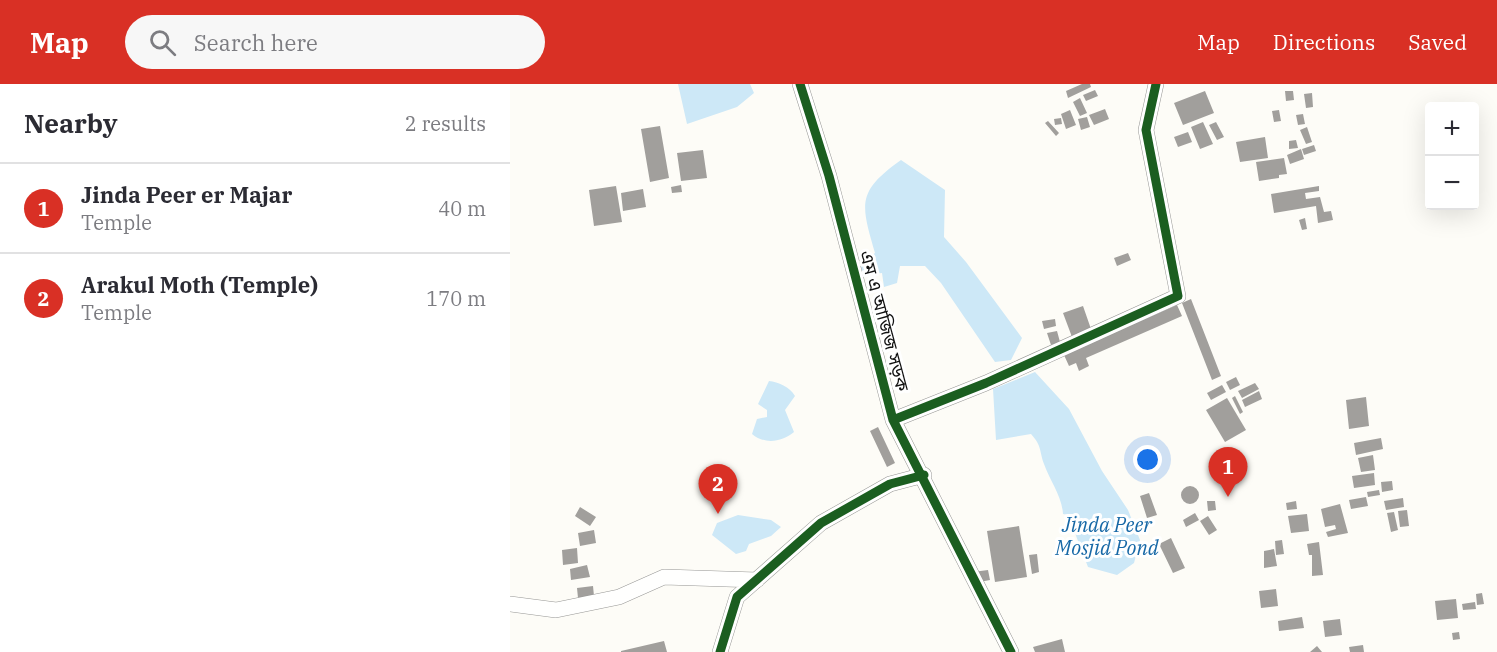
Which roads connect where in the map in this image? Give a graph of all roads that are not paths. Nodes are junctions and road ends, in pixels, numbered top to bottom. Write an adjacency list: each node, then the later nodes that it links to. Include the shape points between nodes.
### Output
1 (800, 84): 3 (street, এম এ আজিজ সড়ক, via 829,176)
2 (1156, 84): 3 (street, via 1146,130 1178,296)
3 (894, 420): 4 (street, এম এ আজিজ সড়ক)
4 (924, 475): 5 (street, via 890,484 821,523); 8 (street, এম এ আজিজ সড়ক)
5 (757, 580): 6 (street, via 664,577 619,597 556,610); 7 (street, via 737,597)
6 (510, 604)
7 (720, 652)
8 (1011, 652)

